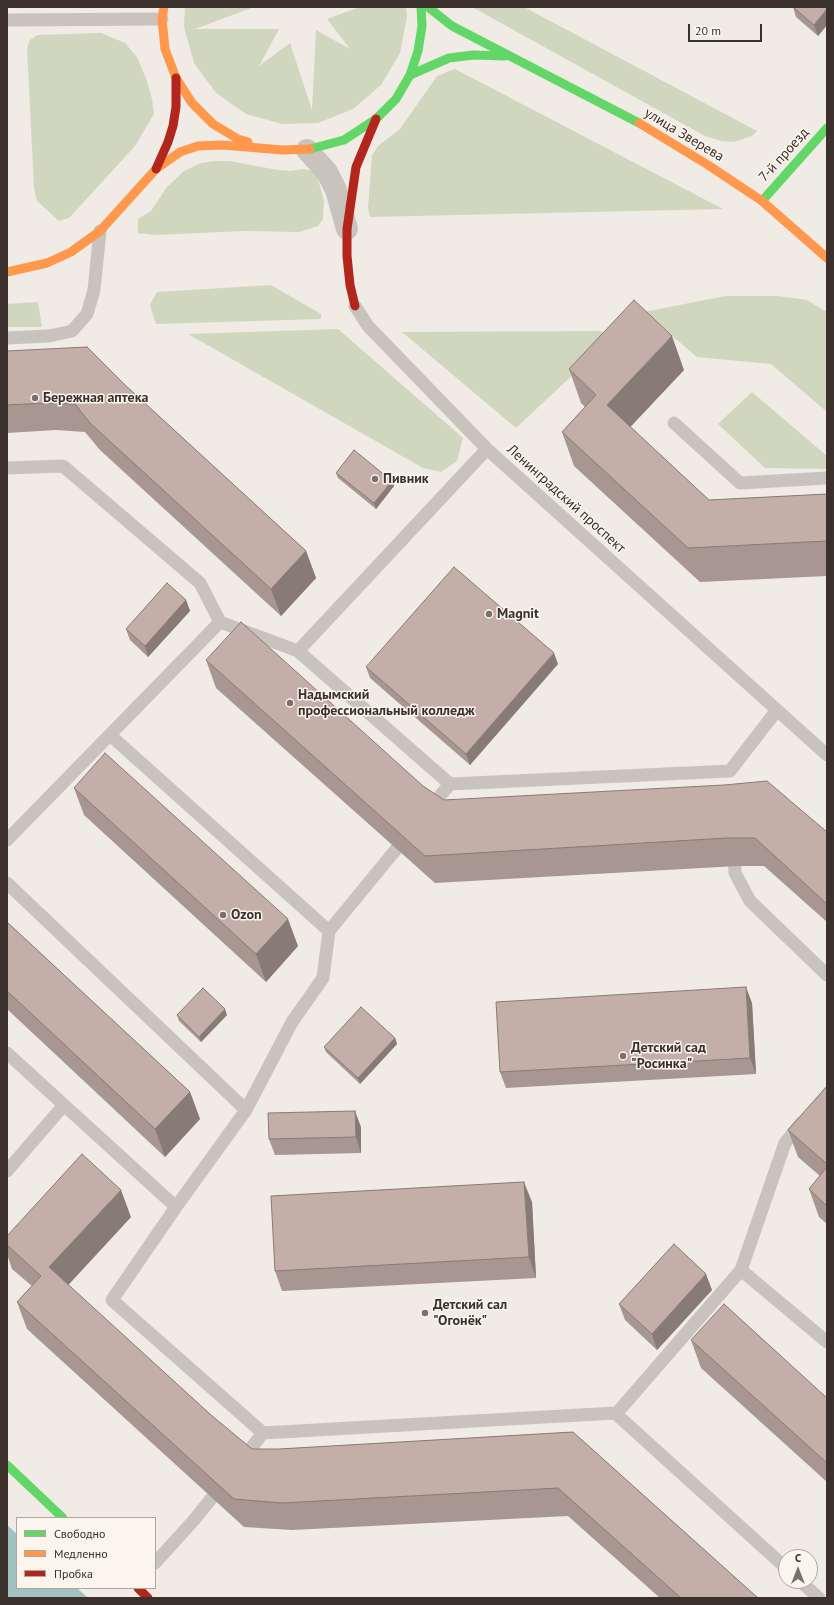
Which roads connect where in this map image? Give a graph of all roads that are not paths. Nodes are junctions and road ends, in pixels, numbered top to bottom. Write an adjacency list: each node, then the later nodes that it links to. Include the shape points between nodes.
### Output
1 (421, 7): 6 (main road, via 422,26 418,51)
2 (428, 7): 5 (main road, улица Зверева, via 452,26)
3 (163, 13): 4 (lane); 7 (main road, via 165,49)
4 (7, 20)
5 (512, 56): 6 (main road, улица Зверева, via 473,55 449,58); 13 (main road, улица Зверева, via 643,125)
6 (410, 75): 8 (main road, via 396,99)
7 (176, 78): 10 (main road, via 192,103 213,124 238,139); 12 (main road, via 173,126)
8 (376, 119): 11 (main road, via 344,140); 14 (main road, Ленинградский проспект, via 356,166)
9 (827, 128): 13 (main road, 7-й проезд)
10 (260, 147): 11 (main road); 12 (main road, via 198,146 180,152)
11 (307, 150): 14 (street, via 327,172)
12 (156, 169): 15 (main road)
13 (762, 201): 16 (main road, улица Зверева)
14 (347, 229): 18 (main road, Ленинградский проспект, via 350,286)
15 (100, 231): 17 (main road, via 70,252 47,263); 19 (lane, via 94,290 87,314 72,331 49,336)
16 (827, 258)
17 (7, 272)
18 (355, 306): 21 (lane, Ленинградский проспект, via 368,326)
19 (7, 338)
20 (674, 423): 23 (lane, via 740,483)
21 (487, 450): 25 (lane); 26 (lane, Ленинградский проспект)
22 (7, 468): 24 (lane, via 63,466 200,583)
23 (827, 478)
24 (220, 622): 25 (lane); 27 (lane)
25 (298, 652): 30 (lane)
26 (777, 710): 28 (lane, Ленинградский проспект); 29 (lane)
27 (110, 735): 33 (lane); 35 (lane)
28 (827, 754)
29 (730, 771): 30 (lane); 31 (lane)
30 (450, 784): 35 (lane)
31 (730, 787)
32 (733, 834): 36 (lane, via 735,873 750,901)
33 (7, 840)
34 (7, 883): 39 (lane)
35 (329, 931): 39 (lane, via 323,978 292,1022)
36 (827, 975)
37 (7, 1053): 38 (lane)
38 (64, 1105): 41 (lane); 42 (lane)
39 (246, 1110): 42 (lane)
40 (808, 1114): 43 (lane, via 785,1143)
41 (7, 1171)
42 (176, 1208): 46 (lane, via 112,1300)
43 (740, 1270): 44 (lane); 45 (lane)
44 (827, 1342)
45 (616, 1414): 46 (lane); 49 (lane)
46 (263, 1433): 50 (lane, via 194,1520)
47 (7, 1465): 48 (main road)
48 (63, 1517)
49 (778, 1561)
50 (156, 1562)
51 (139, 1589): 53 (main road)
52 (808, 1589): 54 (lane)
53 (148, 1598)
54 (818, 1598)

